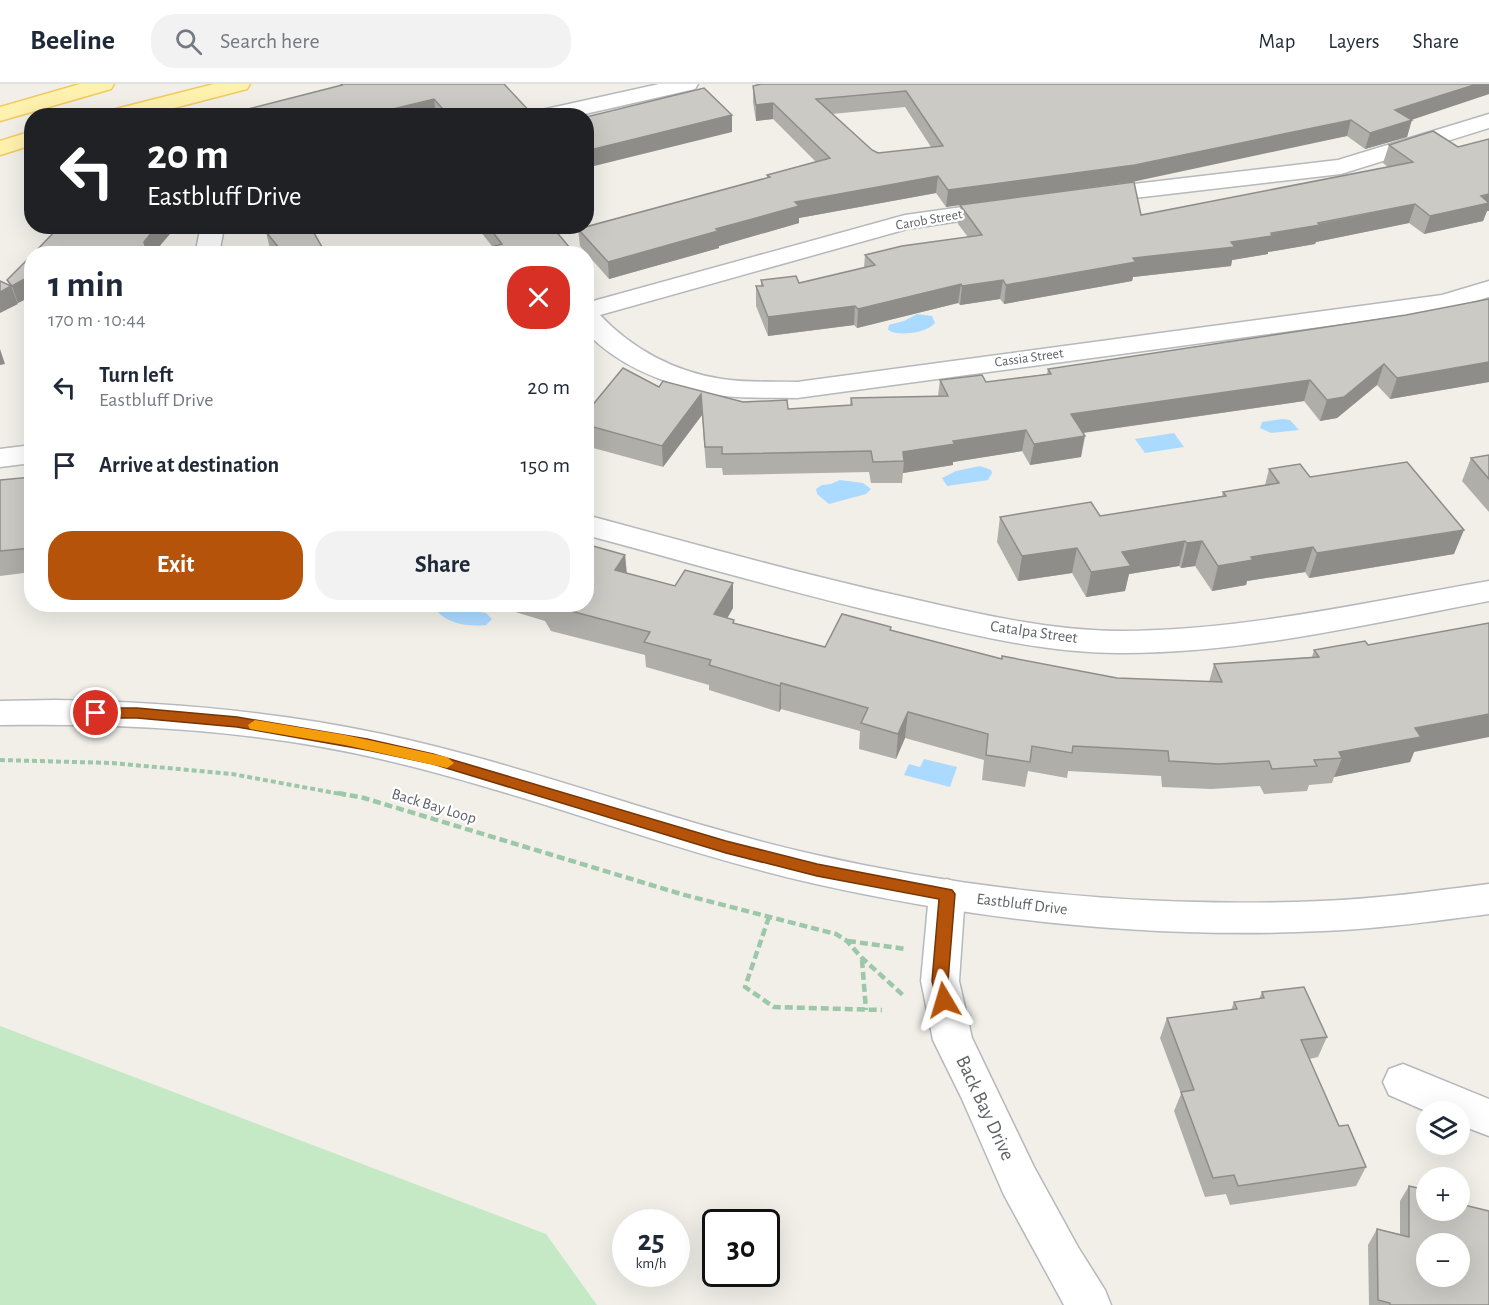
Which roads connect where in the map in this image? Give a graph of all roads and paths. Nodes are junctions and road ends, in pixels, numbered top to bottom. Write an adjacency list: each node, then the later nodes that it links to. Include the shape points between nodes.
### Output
1 (103, 84): 6 (main road)
2 (239, 84): 4 (main road)
3 (687, 84): 5 (street)
4 (147, 108)
5 (580, 108)
6 (0, 114)
7 (1489, 121): 10 (street, via 1341,167)
8 (24, 140): 9 (main road)
9 (0, 148)
10 (1066, 200)
11 (1032, 204): 13 (street, Carob Street, via 905,222)
12 (1489, 289): 14 (street, Cassia Street, via 1444,302 797,390 720,387 649,366 606,337)
13 (594, 311)
14 (594, 323)
15 (24, 455): 16 (street)
16 (0, 458)
17 (594, 527): 18 (street, Catalpa Street, via 868,600 1035,636 1096,641 1155,642 1246,633)
18 (1489, 591)
19 (0, 713): 21 (street, Eastbluff Drive, via 137,713 237,722 345,740 433,759 737,850 817,870)
20 (0, 760): 23 (path, Back Bay Loop, via 112,763 232,774 364,798)
21 (947, 894): 22 (street, Eastbluff Drive, via 1079,911 1221,917 1303,917 1418,909); 25 (street, Back Bay Drive)
22 (1489, 899)
23 (769, 918): 24 (path, Back Bay Loop, via 836,934); 27 (path, via 745,987 774,1007)
24 (847, 941): 25 (path); 26 (path)
25 (942, 955): 29 (street, Back Bay Drive, via 940,981)
26 (862, 958): 27 (path); 29 (path)
27 (866, 1010): 28 (path)
28 (882, 1010)
29 (953, 1040): 32 (street, Back Bay Drive, via 1019,1181)
30 (1403, 1082): 31 (street)
31 (1489, 1118)
32 (1089, 1305)

